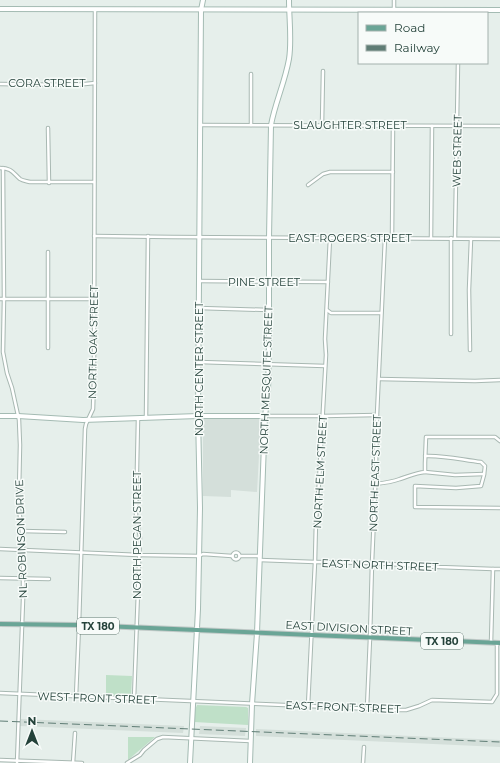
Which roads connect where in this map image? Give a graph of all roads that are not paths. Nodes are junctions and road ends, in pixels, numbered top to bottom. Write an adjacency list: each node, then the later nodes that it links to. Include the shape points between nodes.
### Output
1 (203, 0): 6 (main road, NORTH CENTER STREET)
2 (289, 0): 7 (main road, NORTH MESQUITE STREET)
3 (394, 0): 8 (street)
4 (0, 10): 5 (main road)
5 (95, 10): 6 (main road); 14 (street, NORTH OAK STREET)
6 (201, 10): 7 (main road); 16 (main road, NORTH CENTER STREET)
7 (289, 10): 8 (main road); 18 (main road, NORTH MESQUITE STREET, via 290,50)
8 (394, 10): 10 (main road)
9 (500, 10): 10 (main road)
10 (459, 11)
11 (458, 64): 22 (street, WEB STREET)
12 (323, 71): 19 (street)
13 (251, 74): 17 (street)
14 (95, 83): 15 (street, CORA STREET); 27 (street, NORTH OAK STREET)
15 (0, 84)
16 (201, 125): 17 (street, SLAUGHTER STREET); 33 (main road, NORTH CENTER STREET)
17 (251, 125): 18 (street, SLAUGHTER STREET)
18 (271, 125): 19 (street, SLAUGHTER STREET); 34 (main road, NORTH MESQUITE STREET)
19 (322, 125): 20 (street, SLAUGHTER STREET)
20 (393, 126): 21 (street, SLAUGHTER STREET); 26 (street)
21 (432, 126): 22 (street, SLAUGHTER STREET); 38 (street)
22 (457, 126): 23 (street, SLAUGHTER STREET); 40 (street, WEB STREET)
23 (500, 126)
24 (48, 128): 28 (street)
25 (2, 168): 28 (street, via 13,172 21,180); 30 (street, NL ROBINSON DRIVE)
26 (393, 172): 29 (street, via 330,172); 37 (street)
27 (94, 182): 28 (street); 31 (street, NORTH OAK STREET)
28 (49, 183)
29 (308, 185)
30 (2, 211): 45 (street, NL ROBINSON DRIVE)
31 (94, 236): 32 (street, EAST ROGERS STREET); 52 (street, NORTH OAK STREET)
32 (148, 236): 33 (street, EAST ROGERS STREET); 72 (street)
33 (200, 237): 34 (street, EAST ROGERS STREET); 46 (main road, NORTH CENTER STREET)
34 (269, 238): 35 (street, EAST ROGERS STREET); 47 (main road, NORTH MESQUITE STREET)
35 (330, 238): 36 (street, EAST ROGERS STREET); 48 (street, NORTH ELM STREET)
36 (385, 238): 37 (street, EAST ROGERS STREET); 56 (street, NORTH EAST STREET)
37 (392, 238): 38 (street, EAST ROGERS STREET)
38 (431, 238): 39 (street, EAST ROGERS STREET)
39 (451, 238): 40 (street, EAST ROGERS STREET); 57 (street)
40 (455, 238): 41 (street, EAST ROGERS STREET)
41 (471, 238): 42 (street, EAST ROGERS STREET); 60 (street)
42 (500, 239)
43 (48, 252): 51 (street)
44 (0, 254): 45 (street)
45 (4, 254): 50 (street, NL ROBINSON DRIVE)
46 (199, 281): 47 (street, PINE STREET); 53 (main road, NORTH CENTER STREET)
47 (269, 282): 48 (street, PINE STREET); 54 (main road, NORTH MESQUITE STREET)
48 (328, 282): 55 (street, NORTH ELM STREET)
49 (0, 298): 50 (street)
50 (4, 298): 51 (street); 58 (street, NL ROBINSON DRIVE)
51 (48, 299): 52 (street); 59 (street)
52 (94, 299): 74 (street, NORTH OAK STREET, via 93,409)
53 (199, 308): 54 (street); 61 (main road, NORTH CENTER STREET)
54 (269, 310): 62 (main road, NORTH MESQUITE STREET)
55 (327, 310): 56 (street, via 332,313); 63 (street, NORTH ELM STREET)
56 (382, 314): 64 (street, NORTH EAST STREET)
57 (451, 334)
58 (2, 342): 68 (street, NL ROBINSON DRIVE)
59 (48, 348)
60 (470, 350)
61 (199, 362): 62 (street); 69 (main road, NORTH CENTER STREET)
62 (268, 364): 63 (street); 70 (main road, NORTH MESQUITE STREET)
63 (325, 366): 71 (street, NORTH ELM STREET)
64 (379, 379): 65 (street); 66 (street, NORTH EAST STREET)
65 (500, 380)
66 (377, 415): 71 (street); 79 (street, NORTH EAST STREET)
67 (0, 416): 68 (main road)
68 (18, 416): 74 (main road); 81 (street, NL ROBINSON DRIVE, via 18,501)
69 (198, 416): 70 (main road); 72 (main road); 87 (main road, NORTH CENTER STREET)
70 (265, 416): 71 (street); 88 (main road, NORTH MESQUITE STREET)
71 (323, 416): 89 (street, NORTH ELM STREET, via 316,520)
72 (146, 418): 73 (main road)
73 (138, 419): 74 (main road); 86 (street, NORTH PECAN STREET, via 136,516 140,537)
74 (88, 420): 85 (street, NORTH OAK STREET, via 85,429)
75 (500, 440): 76 (street, via 495,437 426,437)
76 (425, 456): 77 (street); 78 (street, via 481,462 485,466)
77 (425, 472): 78 (street); 79 (street)
78 (484, 474): 80 (street, via 481,486 415,486 415,507)
79 (375, 484): 90 (street, NORTH EAST STREET)
80 (500, 508)
81 (22, 531): 82 (street); 84 (street, NL ROBINSON DRIVE)
82 (65, 532)
83 (0, 549): 84 (street)
84 (23, 549): 85 (street); 94 (street, NL ROBINSON DRIVE)
85 (81, 552): 86 (street); 98 (street, NORTH OAK STREET)
86 (139, 555): 87 (street); 99 (street, NORTH PECAN STREET)
87 (198, 556): 88 (street, EAST NORTH STREET, via 232,556 236,552 240,556); 100 (main road, NORTH CENTER STREET)
88 (260, 558): 89 (street, EAST NORTH STREET); 101 (main road, NORTH MESQUITE STREET)
89 (316, 562): 90 (street, EAST NORTH STREET); 102 (street, NORTH ELM STREET)
90 (372, 563): 91 (street, EAST NORTH STREET); 103 (street, NORTH EAST STREET)
91 (493, 569): 92 (street, EAST NORTH STREET); 104 (street)
92 (500, 569)
93 (0, 578): 94 (street)
94 (23, 578): 95 (street); 97 (street, NL ROBINSON DRIVE)
95 (48, 579)
96 (0, 624): 97 (main road, TX 180)
97 (22, 624): 98 (main road, TX 180); 107 (street, NL ROBINSON DRIVE)
98 (79, 626): 99 (main road, TX 180); 108 (street, NORTH OAK STREET)
99 (136, 628): 100 (main road, TX 180); 109 (street, NORTH PECAN STREET)
100 (197, 630): 101 (main road, EAST DIVISION STREET / TX 180); 110 (main road, NORTH CENTER STREET)
101 (257, 633): 102 (main road, EAST DIVISION STREET / TX 180); 111 (main road, NORTH MESQUITE STREET)
102 (312, 635): 103 (main road, EAST DIVISION STREET / TX 180); 112 (street, NORTH ELM STREET)
103 (370, 638): 104 (main road, EAST DIVISION STREET / TX 180); 113 (street, NORTH EAST STREET)
104 (491, 643): 105 (main road, EAST DIVISION STREET / TX 180)
105 (499, 643): 113 (street, EAST FRONT STREET, via 497,694 492,702 432,700 406,710)
106 (0, 693): 107 (street, WEST FRONT STREET)
107 (19, 695): 108 (street, WEST FRONT STREET); 119 (street, NL ROBINSON DRIVE)
108 (76, 697): 109 (street, WEST FRONT STREET)
109 (134, 699): 110 (street, WEST FRONT STREET)
110 (193, 702): 111 (street, EAST FRONT STREET); 115 (main road, NORTH CENTER STREET)
111 (252, 704): 112 (street, EAST FRONT STREET); 116 (main road, NORTH MESQUITE STREET)
112 (308, 706): 113 (street, EAST FRONT STREET)
113 (367, 708)
114 (75, 733): 120 (street)
115 (192, 739): 116 (street); 122 (street, via 157,739); 123 (main road, NORTH CENTER STREET)
116 (250, 741): 124 (main road, NORTH MESQUITE STREET)
117 (364, 747): 125 (street)
118 (0, 760): 119 (street)
119 (17, 762): 120 (street)
120 (73, 763): 121 (street)
121 (82, 763)
122 (127, 763)
123 (190, 763)
124 (250, 763)
125 (363, 763)

